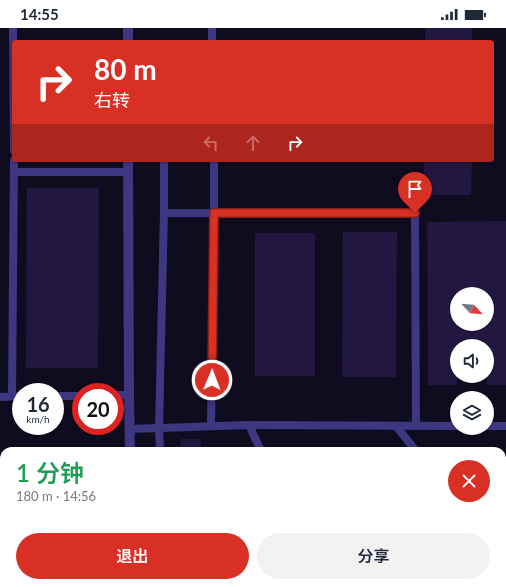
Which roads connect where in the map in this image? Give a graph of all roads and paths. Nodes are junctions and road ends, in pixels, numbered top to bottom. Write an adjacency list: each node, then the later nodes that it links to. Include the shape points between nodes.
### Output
1 (13, 28): 4 (lane)
2 (128, 28): 5 (street)
3 (212, 28): 6 (lane)
4 (13, 40)
5 (128, 40)
6 (212, 40)
7 (14, 162): 11 (lane)
8 (128, 162): 12 (street)
9 (164, 162): 13 (lane)
10 (214, 162): 14 (lane)
11 (14, 172): 12 (lane); 15 (lane)
12 (128, 172): 17 (street)
13 (164, 213): 14 (lane); 27 (lane)
14 (214, 213): 21 (lane); 23 (lane, via 415,213)
15 (12, 383)
16 (124, 395): 17 (lane)
17 (129, 395): 28 (street)
18 (12, 396): 19 (lane)
19 (0, 397)
20 (249, 424): 21 (lane); 22 (lane); 31 (lane)
21 (211, 425): 27 (lane)
22 (396, 426): 23 (lane); 32 (lane)
23 (416, 426): 24 (lane)
24 (450, 426)
25 (494, 426): 26 (lane)
26 (506, 426)
27 (160, 428): 28 (lane); 30 (lane)
28 (130, 429): 29 (street)
29 (130, 447)
30 (160, 447)
31 (259, 447)
32 (413, 447)

